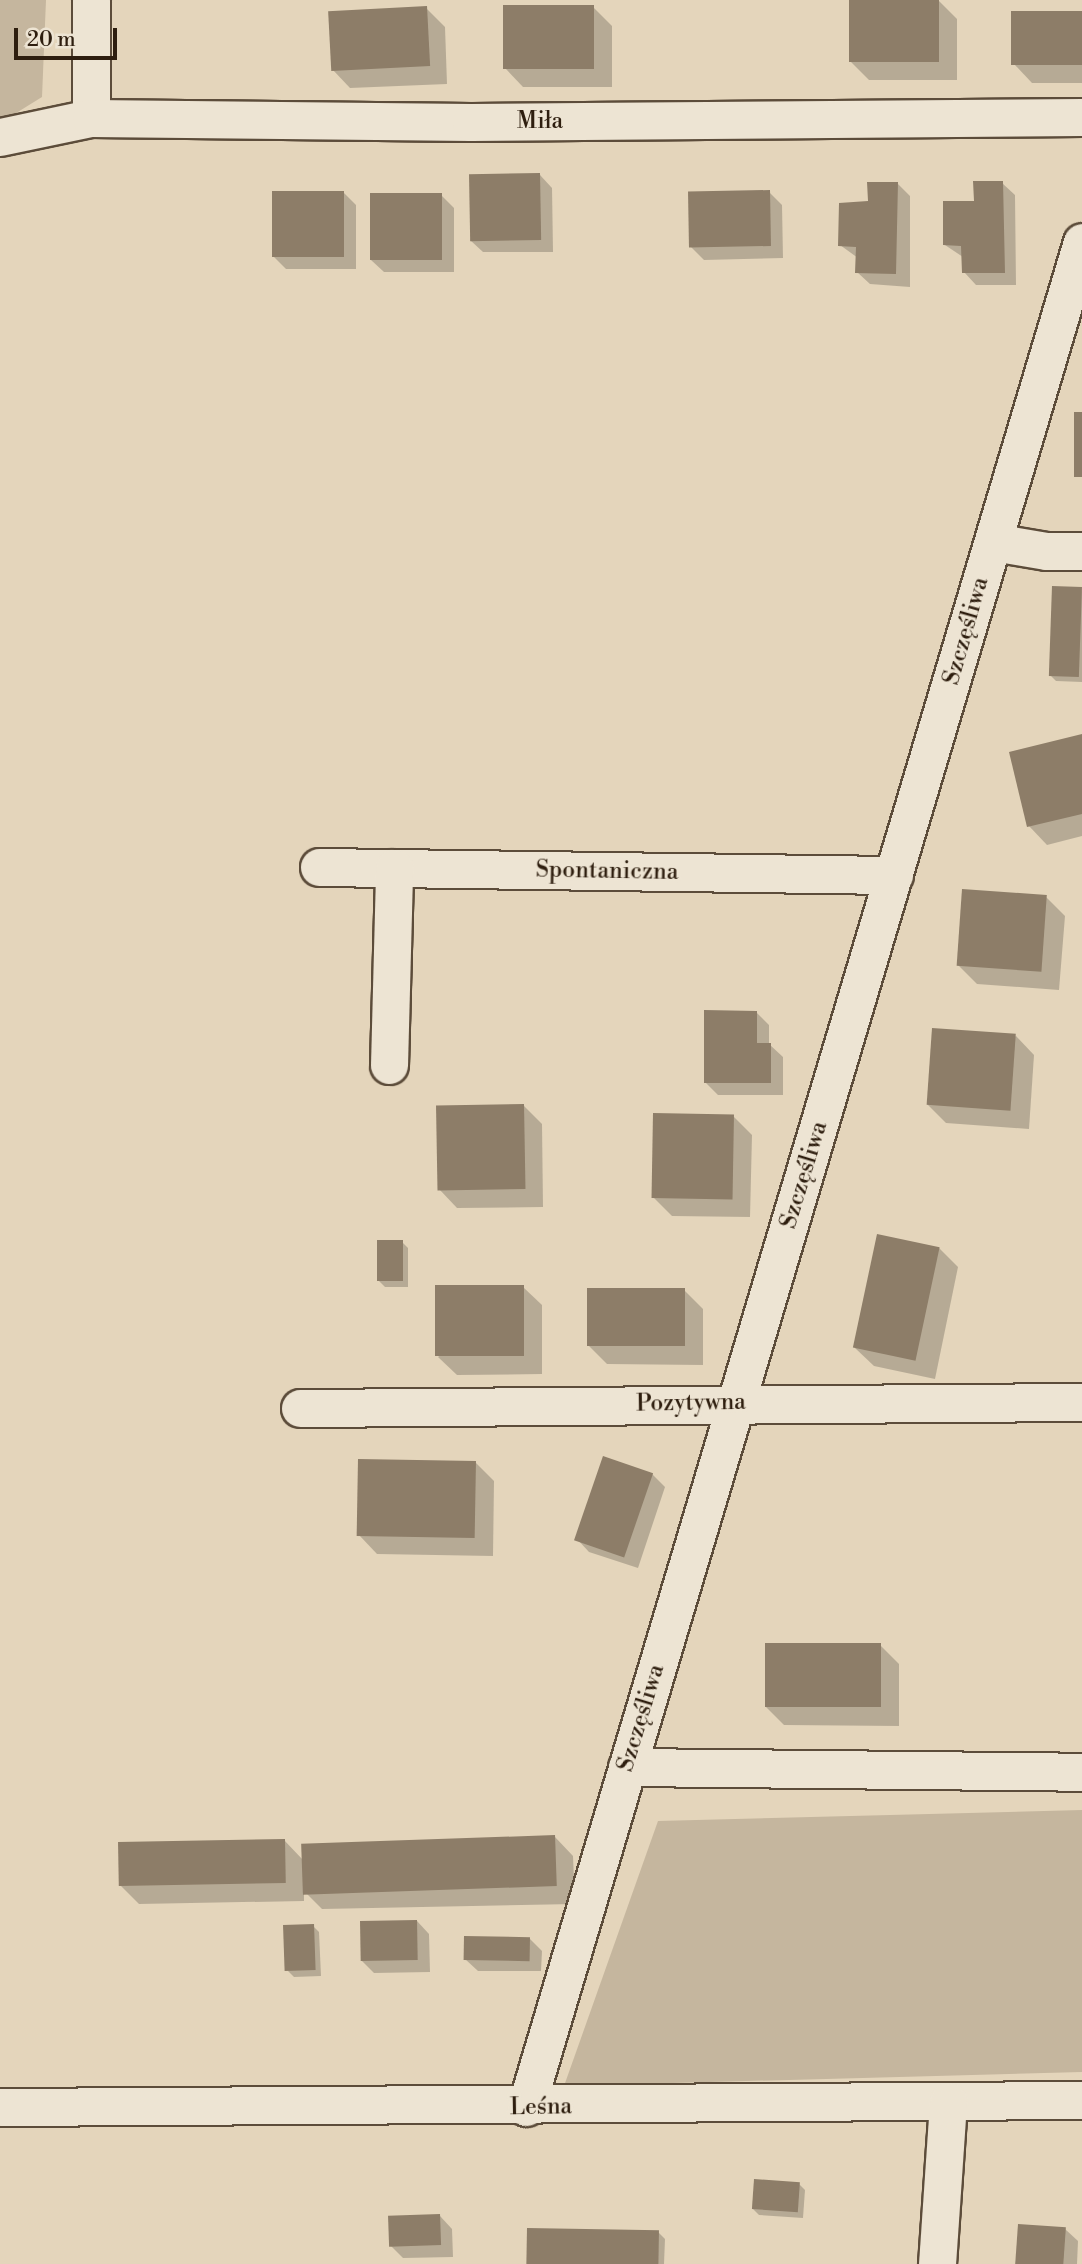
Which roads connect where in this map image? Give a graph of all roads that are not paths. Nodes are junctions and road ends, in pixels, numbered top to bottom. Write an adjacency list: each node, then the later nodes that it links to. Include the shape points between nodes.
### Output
1 (91, 0): 3 (street)
2 (1082, 117): 3 (street, Miła, via 471,122)
3 (91, 118): 4 (street, Miła)
4 (0, 136)
5 (1082, 242): 6 (street, Szczęśliwa)
6 (993, 542): 7 (street, via 1046,551); 10 (street, Szczęśliwa)
7 (1082, 551)
8 (319, 867): 9 (street, Spontaniczna)
9 (394, 868): 10 (street, Spontaniczna); 11 (street)
10 (894, 875): 13 (street, Szczęśliwa)
11 (388, 1065)
12 (1082, 1402): 13 (street, Pozytywna)
13 (735, 1403): 14 (street, Pozytywna); 15 (street, Szczęśliwa)
14 (300, 1408)
15 (626, 1767): 16 (street); 20 (street, Szczęśliwa)
16 (1082, 1772)
17 (1082, 2100): 18 (street, Leśna)
18 (948, 2101): 20 (street, Leśna); 21 (street)
19 (0, 2107): 20 (street, Leśna)
20 (526, 2107)
21 (937, 2264)

